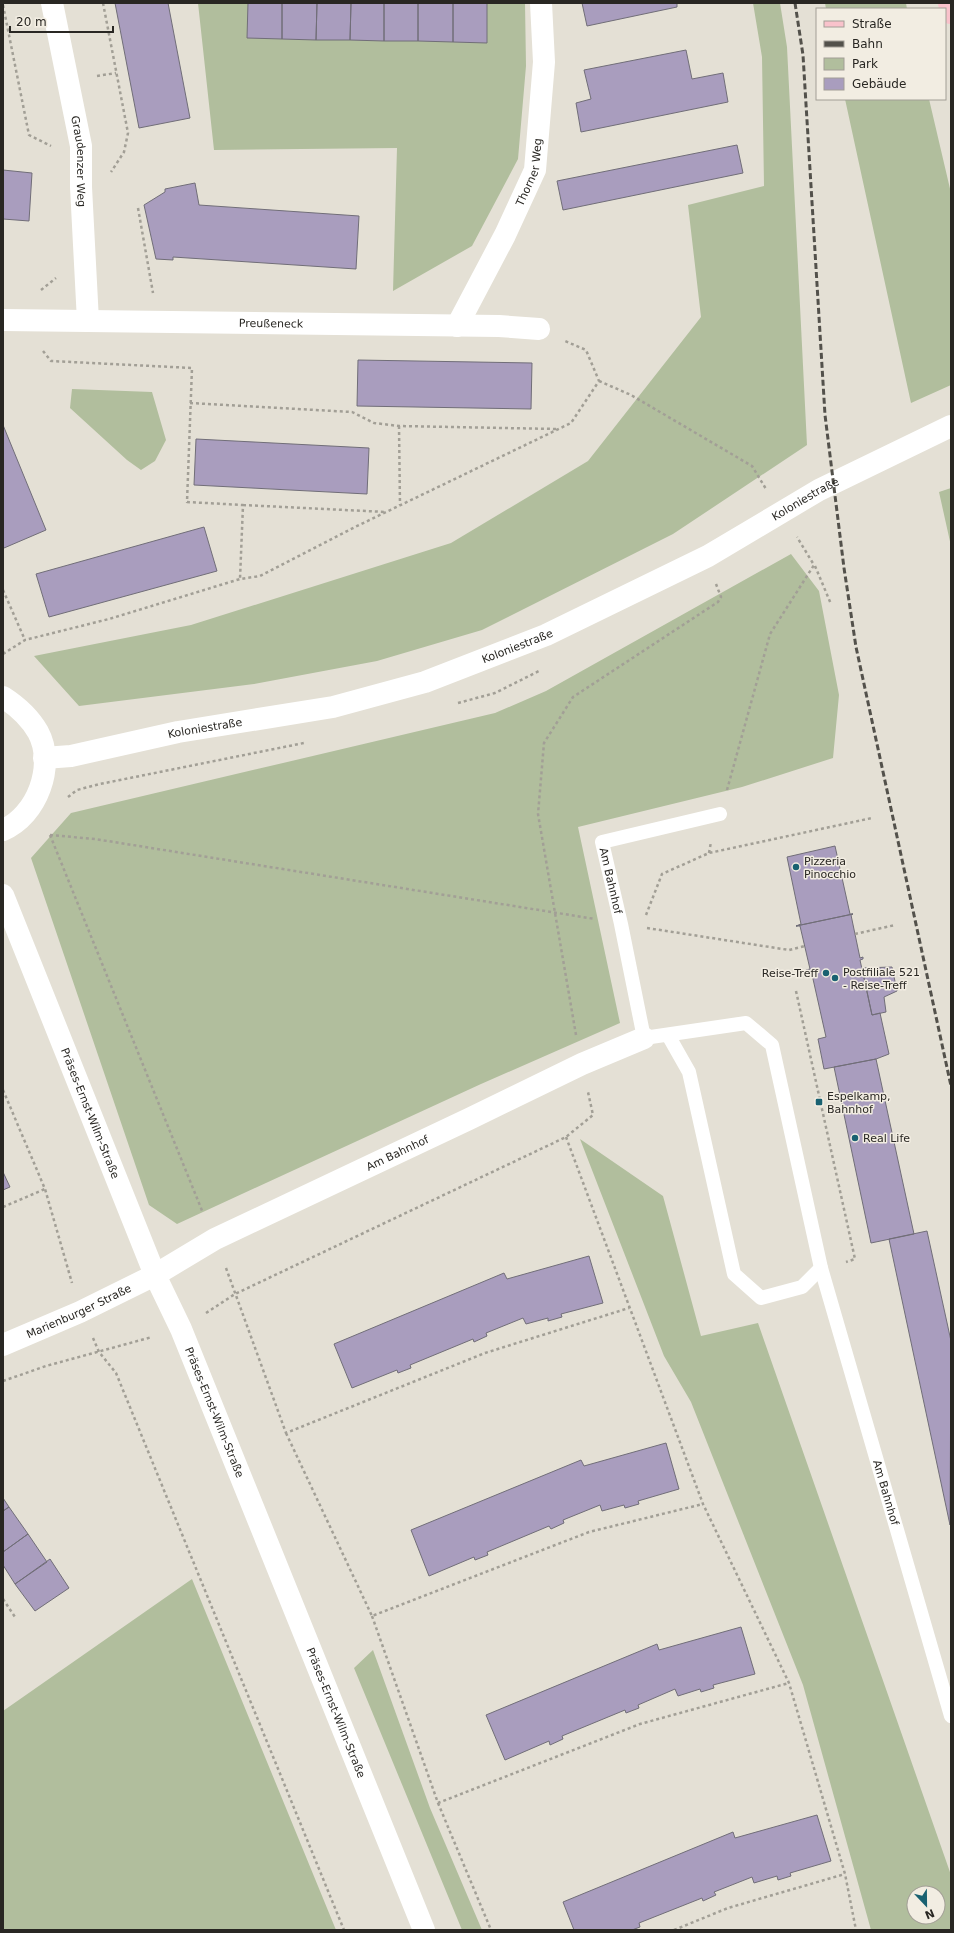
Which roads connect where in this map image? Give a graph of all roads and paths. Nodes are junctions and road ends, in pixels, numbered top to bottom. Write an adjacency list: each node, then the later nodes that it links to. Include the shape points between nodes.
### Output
1 (52, 3): 8 (street, Graudenzer Weg, via 81,146)
2 (103, 3): 8 (path, via 128,132 124,152 107,178)
3 (541, 3): 15 (street, Thorner Weg, via 544,62 535,170 505,236)
4 (949, 3): 6 (main road)
5 (3, 5): 7 (path, via 29,135)
6 (951, 13)
7 (55, 148)
8 (81, 187): 13 (street, Graudenzer Weg)
9 (138, 208): 14 (path)
10 (61, 273): 11 (path)
11 (40, 291)
12 (3, 320): 13 (street, Preußeneck)
13 (88, 321): 14 (street, Preußeneck)
14 (159, 321): 15 (street, Preußeneck)
15 (457, 326): 16 (street, Preußeneck)
16 (539, 329): 21 (path, via 586,350 600,381 571,422)
17 (39, 346): 18 (path, via 51,361 192,368)
18 (190, 403): 19 (path, via 352,412 374,423); 22 (path, via 187,502)
19 (399, 426): 21 (path); 23 (path)
20 (951, 426): 33 (street, Koloniestraße, via 819,490 708,556 546,635 425,682 333,708 178,732 71,756)
21 (557, 428): 23 (path)
22 (242, 505): 24 (path); 26 (path)
23 (400, 505): 24 (path)
24 (387, 512): 26 (path, via 260,576)
25 (814, 565): 29 (path)
26 (240, 580): 30 (path, via 109,620)
27 (716, 584): 39 (path, via 721,597 718,602 573,697 544,743 538,814)
28 (3, 590): 30 (path)
29 (831, 604)
30 (25, 640): 31 (path)
31 (3, 654)
32 (3, 697): 33 (street, via 24,713 38,733)
33 (44, 758): 36 (street, via 42,784 30,808 10,827)
34 (720, 814): 40 (lane, Am Bahnhof, via 602,842)
35 (872, 818): 42 (path, via 709,853 662,874)
36 (3, 830)
37 (45, 834): 39 (path, via 95,839)
38 (3, 895): 54 (street, Präses-Ernst-Wilm-Straße)
39 (554, 911): 40 (path); 48 (path)
40 (621, 924): 42 (path); 47 (lane, Am Bahnhof)
41 (895, 925): 43 (path)
42 (641, 927): 44 (path, via 789,950)
43 (855, 934)
44 (805, 946)
45 (796, 991): 53 (path, via 855,1259)
46 (668, 1034): 47 (lane, Am Bahnhof); 53 (lane, Am Bahnhof, via 746,1023 772,1045); 53 (lane, via 689,1072 734,1274 761,1298 802,1287)
47 (644, 1038): 48 (street, Am Bahnhof)
48 (582, 1064): 50 (path, via 593,1115); 54 (street, Am Bahnhof, via 215,1238)
49 (3, 1090): 51 (path)
50 (566, 1136): 56 (path, via 235,1294); 61 (path)
51 (45, 1189): 52 (path); 55 (path)
52 (3, 1207)
53 (821, 1268): 66 (lane, Am Bahnhof)
54 (155, 1275): 55 (street, Marienburger Straße); 56 (street, Präses-Ernst-Wilm-Straße)
55 (80, 1312): 57 (street, Marienburger Straße); 58 (path)
56 (181, 1328): 58 (path); 70 (street, Präses-Ernst-Wilm-Straße)
57 (3, 1346)
58 (99, 1352): 59 (path, via 46,1366); 69 (path, via 116,1373)
59 (3, 1382)
60 (286, 1433): 63 (path)
61 (702, 1504): 63 (path, via 589,1532); 65 (path)
62 (3, 1599): 64 (path)
63 (372, 1616): 67 (path)
64 (15, 1618)
65 (789, 1683): 67 (path, via 640,1724); 68 (path)
66 (951, 1716)
67 (438, 1803): 71 (path)
68 (845, 1874): 72 (path, via 728,1908); 73 (path)
69 (344, 1930)
70 (424, 1930)
71 (490, 1930)
72 (674, 1930)
73 (856, 1930)

